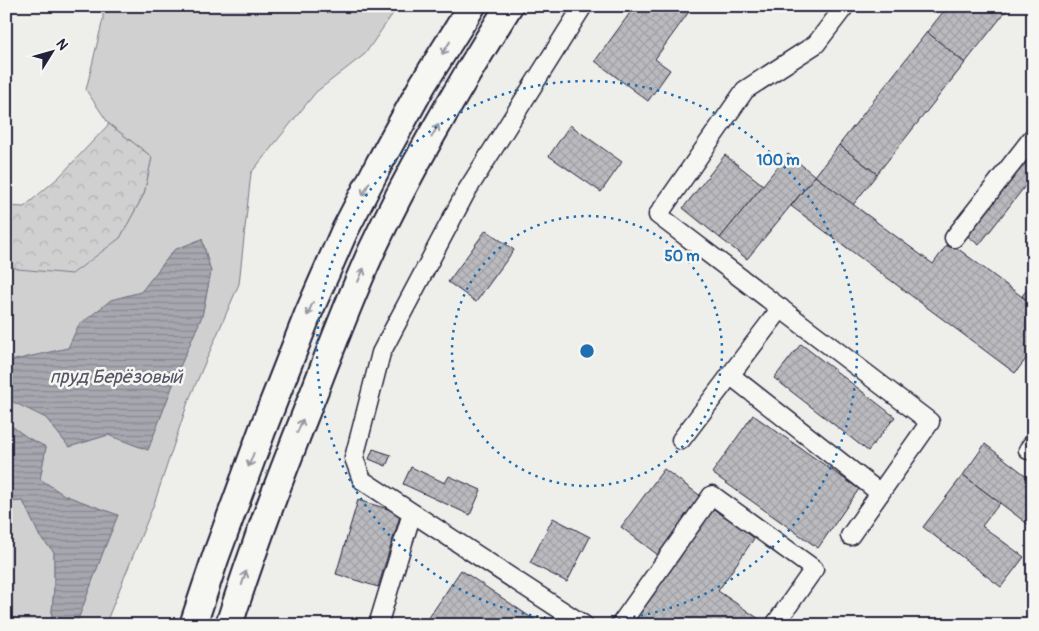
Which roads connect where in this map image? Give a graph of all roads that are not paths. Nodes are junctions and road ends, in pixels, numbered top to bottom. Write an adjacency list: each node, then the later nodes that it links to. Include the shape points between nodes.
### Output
1 (472, 6): 13 (highway, one-way to 13, via 419,92 344,232 273,404)
2 (509, 6): 14 (highway, one-way to 2, via 246,570 371,251 450,104)
3 (582, 6): 11 (lane, via 466,192 381,353 354,458 362,480)
4 (845, 6): 7 (lane, via 816,44 745,90 658,215)
5 (1033, 137): 6 (lane)
6 (954, 238)
7 (781, 308): 8 (lane); 10 (lane, via 930,422)
8 (730, 376): 9 (lane); 10 (lane)
9 (681, 440)
10 (880, 493): 12 (lane)
11 (412, 513): 15 (lane); 16 (lane)
12 (850, 536)
13 (193, 625)
14 (229, 625)
15 (378, 625)
16 (584, 625)
17 (620, 625): 18 (lane, via 712,495 814,569)
18 (777, 625)

